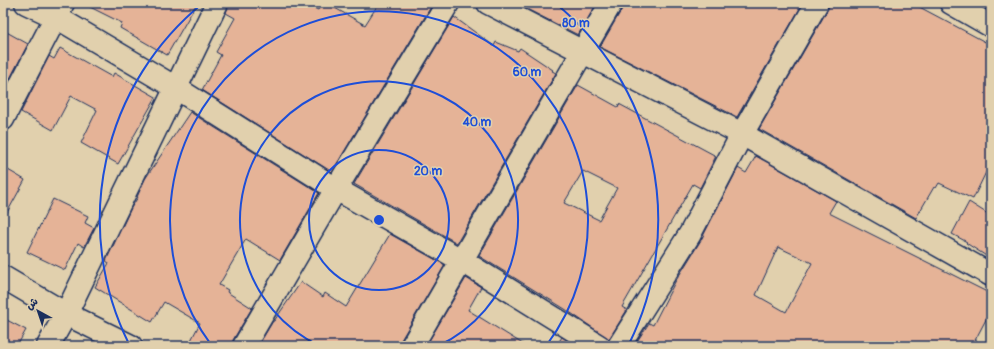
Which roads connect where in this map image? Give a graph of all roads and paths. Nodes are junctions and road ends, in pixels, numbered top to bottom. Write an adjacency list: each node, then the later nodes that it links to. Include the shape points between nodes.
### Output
1 (26, 3): 8 (street)
2 (217, 3): 11 (street)
3 (448, 3): 14 (street)
4 (488, 3): 10 (street)
5 (611, 3): 10 (street)
6 (817, 3): 13 (street)
7 (952, 3): 9 (street)
8 (60, 10): 11 (street); 12 (street)
9 (991, 26)
10 (582, 52): 13 (street); 15 (street)
11 (176, 88): 14 (street); 18 (street)
12 (3, 119)
13 (742, 134): 16 (street); 24 (street, via 690,234)
14 (336, 189): 15 (street); 21 (street)
15 (461, 260): 22 (street); 23 (street)
16 (991, 275)
17 (3, 277): 18 (street)
18 (66, 314): 19 (street); 20 (street)
19 (48, 346)
20 (131, 346)
21 (244, 346)
22 (412, 346)
23 (599, 346)
24 (619, 346)

